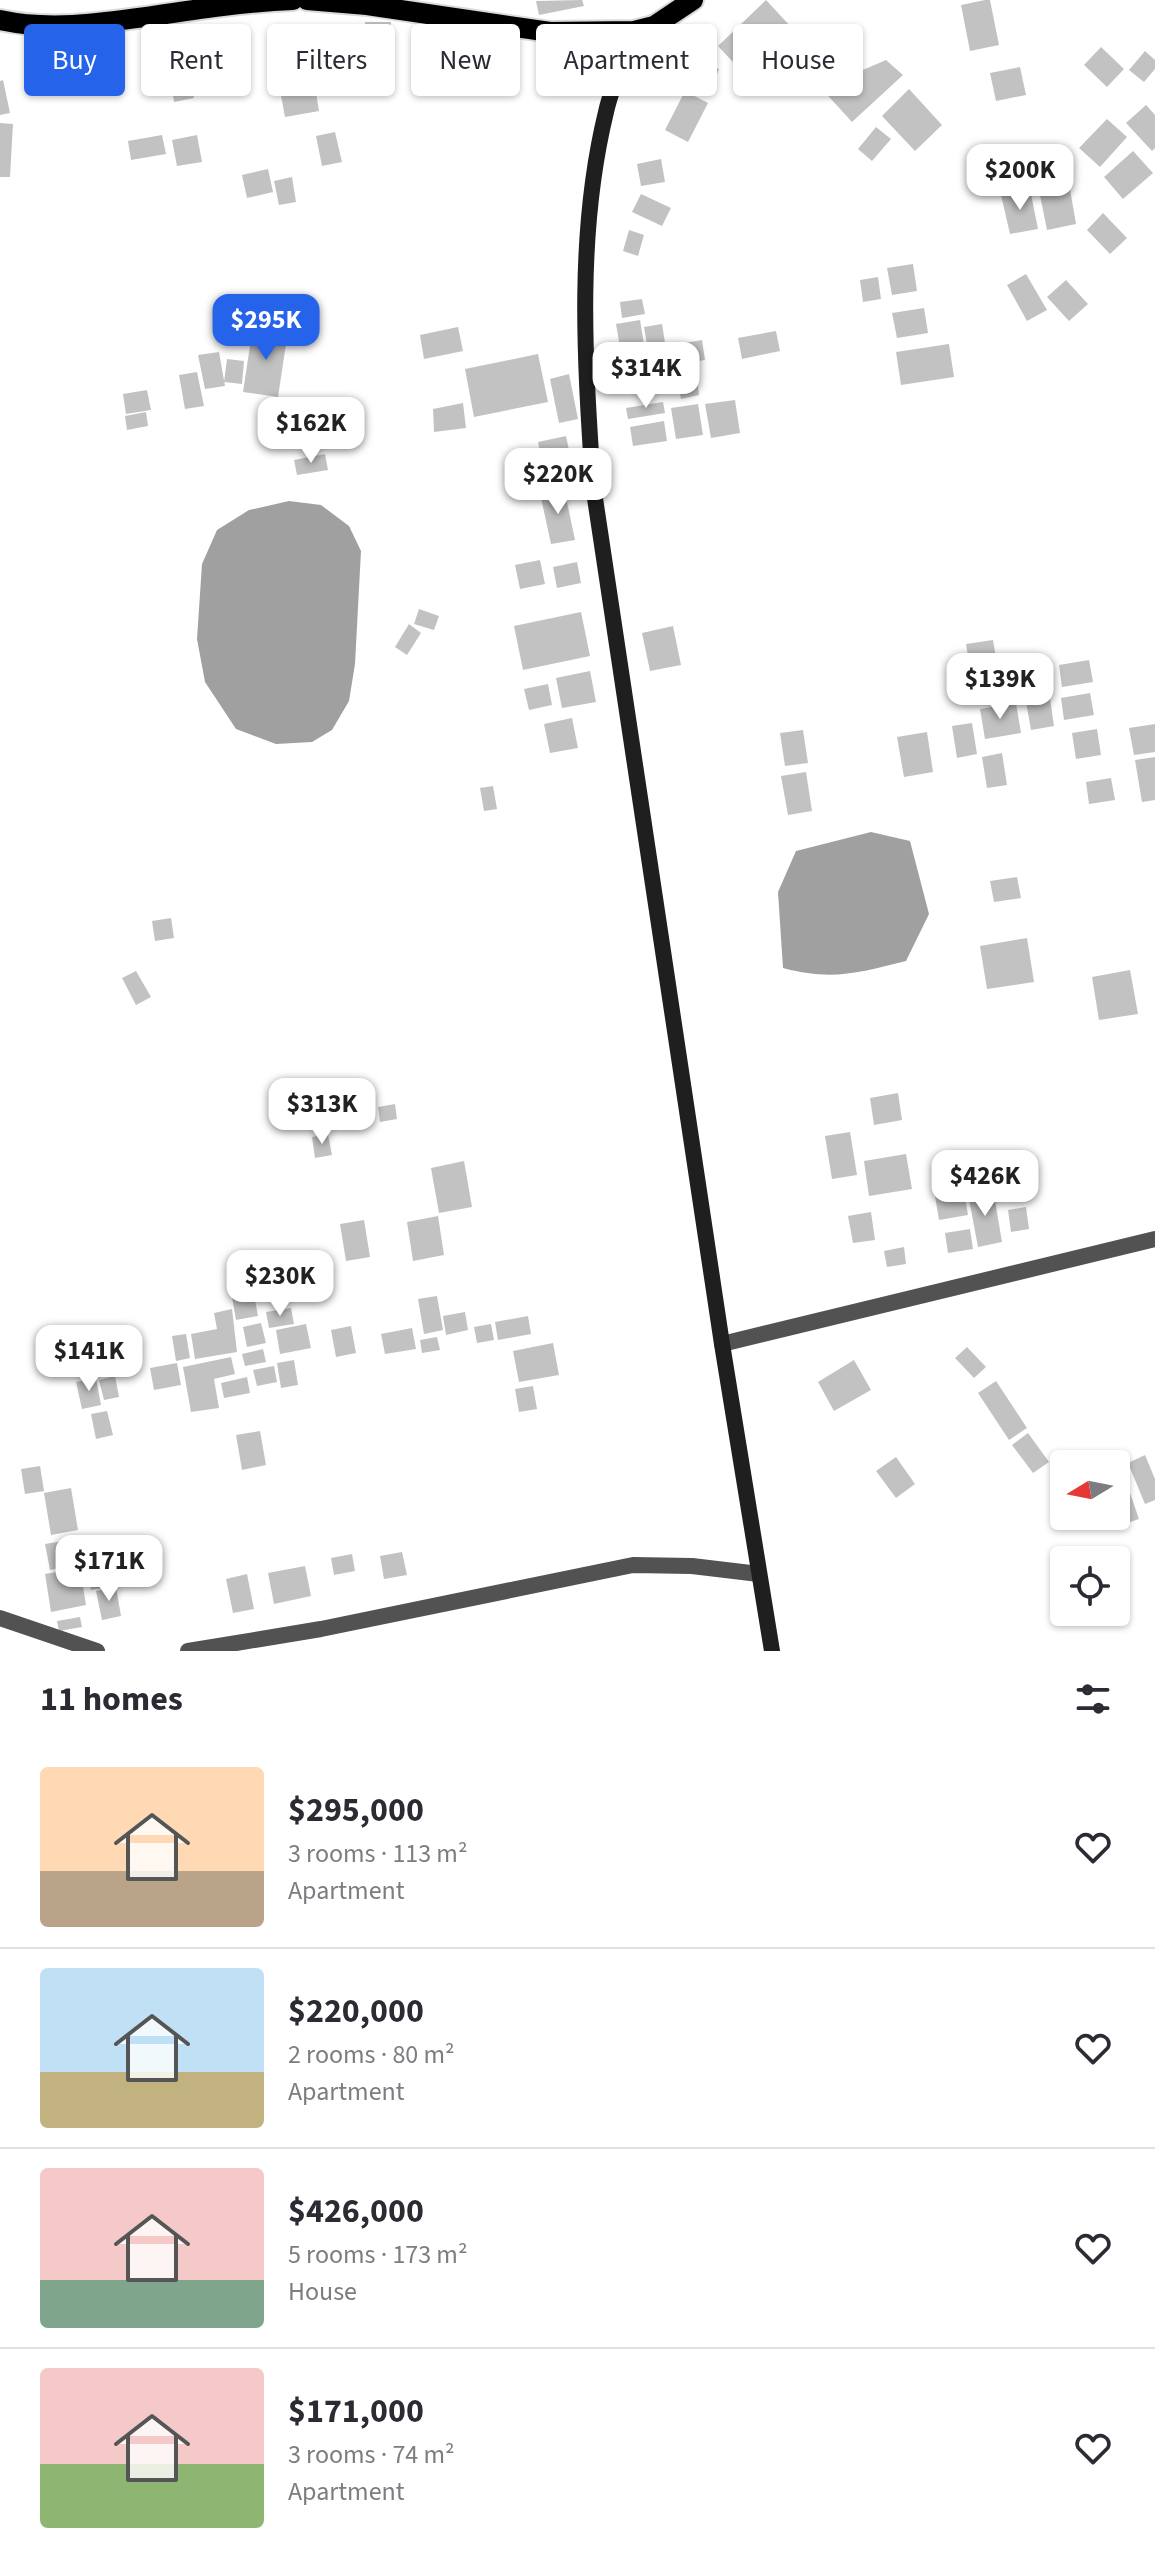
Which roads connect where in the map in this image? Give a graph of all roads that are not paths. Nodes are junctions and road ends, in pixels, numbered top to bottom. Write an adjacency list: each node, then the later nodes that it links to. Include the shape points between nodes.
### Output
1 (293, 0): 4 (main road, via 92,24)
2 (307, 0): 6 (main road)
3 (693, 0): 5 (main road)
4 (0, 20)
5 (657, 24)
6 (536, 30)
7 (611, 96): 9 (main road, via 587,224 585,345 593,485)
8 (1155, 1239): 9 (street)
9 (722, 1344): 10 (main road)
10 (759, 1574): 13 (street, via 633,1565); 14 (main road)
11 (0, 1618): 12 (street)
12 (97, 1651)
13 (188, 1651)
14 (772, 1651)

